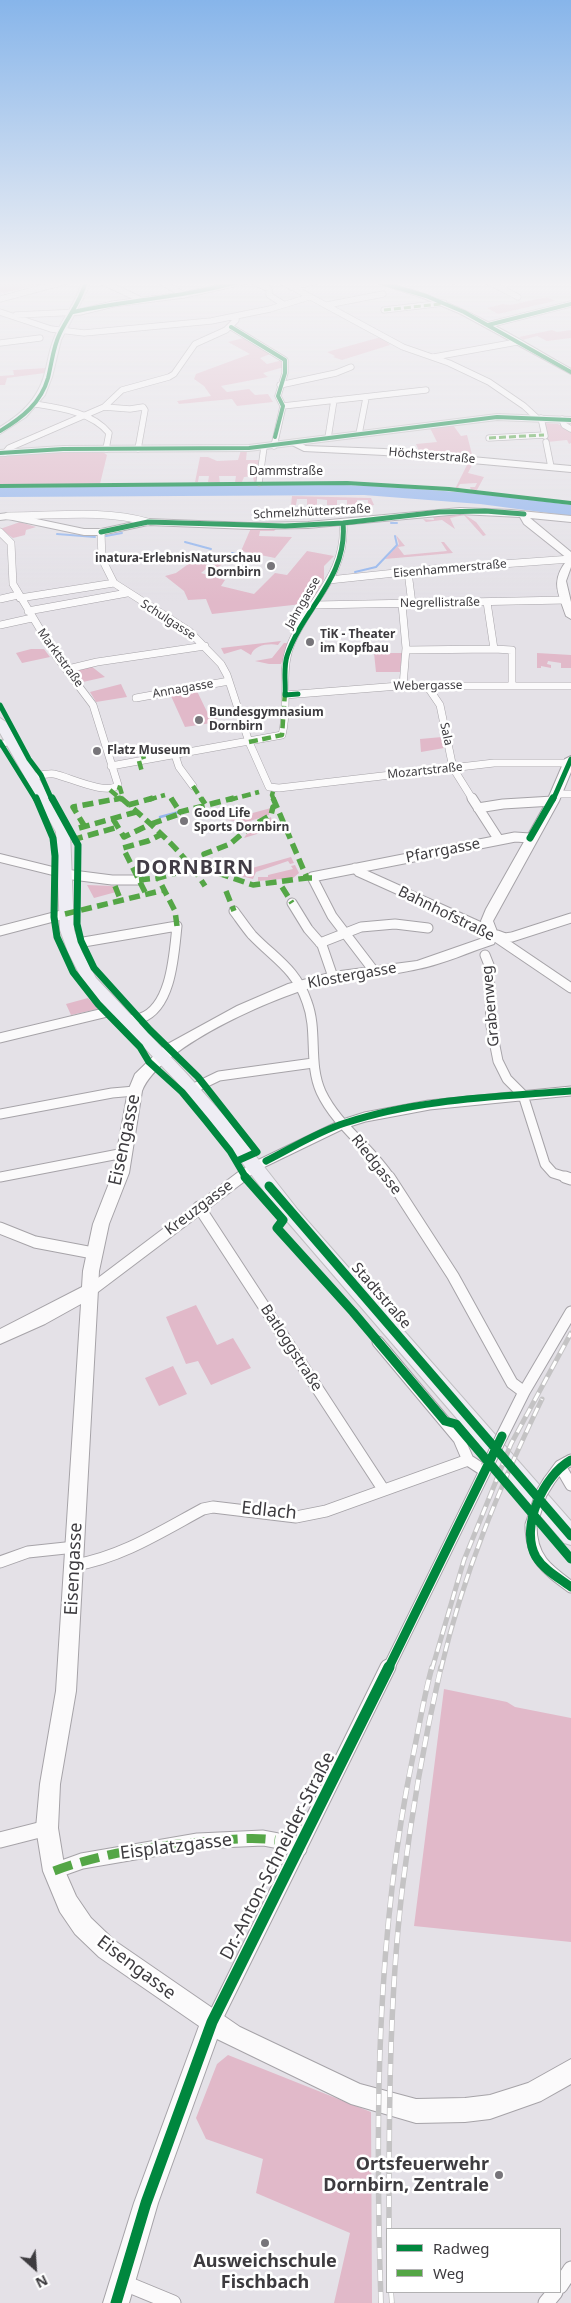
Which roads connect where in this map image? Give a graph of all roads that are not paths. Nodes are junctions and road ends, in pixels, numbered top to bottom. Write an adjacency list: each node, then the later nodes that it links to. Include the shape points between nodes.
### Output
1 (44, 388): 8 (main road)
2 (127, 388): 10 (street)
3 (279, 388): 9 (street, via 278,396)
4 (500, 388): 12 (street)
5 (426, 390): 6 (street)
6 (366, 398): 7 (street); 16 (street)
7 (334, 400): 9 (street); 17 (street)
8 (35, 404): 11 (street); 15 (main road)
9 (283, 406): 21 (street)
10 (104, 407): 11 (street); 24 (street, via 143,407)
11 (87, 416): 23 (street, via 108,430); 25 (street)
12 (538, 417): 13 (main road); 16 (main road, via 490,418); 19 (street)
13 (567, 419): 14 (street, via 564,426)
14 (571, 429)
15 (0, 431)
16 (360, 434): 17 (main road)
17 (328, 438): 20 (main road)
18 (489, 438): 19 (street)
19 (545, 438): 26 (street)
20 (295, 444): 21 (main road); 26 (street, Höchsterstraße, via 304,448)
21 (274, 446): 22 (main road)
22 (264, 447): 24 (main road); 28 (street)
23 (106, 449): 24 (main road); 25 (main road)
24 (138, 449)
25 (3, 453)
26 (551, 467): 27 (street, Höchsterstraße)
27 (571, 469)
28 (259, 483)
29 (524, 514): 31 (street, Schmelzhütterstraße); 33 (street, Schmelzhütterstraße, via 446,512); 36 (street, via 527,522)
30 (4, 516): 32 (street, Schmelzhütterstraße, via 104,515); 35 (street, via 76,532)
31 (571, 520)
32 (148, 522): 33 (street, Schmelzhütterstraße, via 250,526); 35 (street, Schmelzhütterstraße)
33 (343, 524): 38 (street, Jahngasse, via 344,546)
34 (0, 532): 42 (street, Marktstraße, via 11,543 11,576)
35 (101, 532): 39 (street, Schulgasse, via 102,559)
36 (571, 559): 37 (street, Eisenhammerstraße); 41 (street, via 562,574)
37 (408, 572): 38 (street, Eisenhammerstraße); 46 (street)
38 (329, 580): 47 (street, Jahngasse)
39 (114, 583): 40 (street, Schulgasse); 42 (street)
40 (127, 593): 48 (street); 52 (street, Schulgasse, via 180,625)
41 (566, 593): 44 (street, Negrellistraße); 49 (street)
42 (19, 597): 43 (street); 48 (street, Marktstraße)
43 (0, 599)
44 (487, 602): 46 (street, Negrellistraße); 53 (street)
45 (402, 604): 46 (street, Negrellistraße); 47 (street, Negrellistraße); 54 (street)
46 (412, 604)
47 (315, 605): 61 (street, Jahngasse, via 286,658)
48 (28, 611): 50 (street, Marktstraße)
49 (571, 616)
50 (32, 618): 51 (street); 55 (street, Marktstraße)
51 (0, 624)
52 (205, 646): 55 (street, via 97,662); 56 (street, Schulgasse, via 221,664)
53 (494, 649): 54 (street); 59 (street, via 512,650)
54 (406, 650): 57 (street)
55 (69, 671): 68 (street, Marktstraße, via 93,705)
56 (229, 681): 62 (street, Annagasse); 65 (street, Schulgasse)
57 (404, 686): 58 (street, Webergasse); 61 (street, Webergasse)
58 (427, 686): 59 (street, Webergasse); 69 (street, Sala, via 440,705)
59 (512, 686): 60 (street, Webergasse)
60 (571, 686)
61 (285, 695): 65 (street, Jahngasse, via 282,735)
62 (136, 698)
63 (0, 722): 64 (main road, Stadtstraße)
64 (5, 741): 70 (main road, Stadtstraße)
65 (248, 742): 66 (street); 72 (street, Schulgasse, via 267,785)
66 (172, 756): 68 (street); 71 (street)
67 (570, 761): 69 (street, Mozartstraße); 74 (street)
68 (111, 766): 70 (street, Marktstraße, via 116,788 104,790 53,774)
69 (453, 768): 72 (street, Mozartstraße); 75 (street, Sala)
70 (31, 777): 80 (main road, Stadtstraße, via 63,832)
71 (193, 786)
72 (281, 788)
73 (571, 794): 74 (street)
74 (554, 797): 75 (street); 76 (street)
75 (478, 808): 77 (street, Sala)
76 (530, 838): 77 (street, Pfarrgasse); 89 (street, via 487,921)
77 (499, 840): 79 (street, Pfarrgasse)
78 (0, 858): 80 (street)
79 (355, 868): 88 (street, via 311,879); 89 (street, Bahnhofstraße)
80 (65, 874): 81 (street); 84 (main road, Stadtstraße)
81 (139, 880)
82 (292, 904): 90 (street)
83 (234, 911): 95 (street, Riedgasse, via 252,935 290,969)
84 (66, 914): 87 (street); 91 (main road, Stadtstraße)
85 (571, 918): 89 (street, via 512,937)
86 (428, 928): 88 (street, via 377,925)
87 (0, 931)
88 (344, 933): 90 (street); 93 (street)
89 (491, 934): 93 (street, Klostergasse, via 489,941 436,959); 96 (street, Bahnhofstraße)
90 (320, 943): 94 (street)
91 (72, 944): 97 (main road, Stadtstraße, via 90,981); 97 (street, via 173,926 166,993 159,1004 137,1020)
92 (485, 955): 104 (street, Grabenweg, via 489,965 490,1018 495,1052 507,1079)
93 (374, 972): 94 (street, Klostergasse)
94 (333, 977): 95 (street, Klostergasse)
95 (301, 985): 99 (street, Klostergasse, via 242,1009); 100 (street, Riedgasse, via 312,1020)
96 (571, 988)
97 (120, 1015): 98 (street); 99 (main road, Stadtstraße)
98 (0, 1038)
99 (161, 1056): 101 (main road, Stadtstraße); 102 (street, Eisengasse, via 140,1078)
100 (313, 1063): 101 (street, via 220,1076); 106 (street, Riedgasse, via 321,1091)
101 (192, 1089): 108 (main road, Stadtstraße)
102 (135, 1091): 105 (street); 107 (street, Eisengasse)
103 (571, 1091): 104 (street, Kreuzgasse)
104 (523, 1095): 106 (street, Kreuzgasse, via 429,1105); 110 (street, Grabenweg, via 545,1164 553,1173)
105 (0, 1114)
106 (343, 1124): 108 (street, Kreuzgasse); 118 (street, Riedgasse, via 385,1171 453,1276 512,1383)
107 (124, 1153): 109 (street); 113 (street, Eisengasse, via 121,1173)
108 (254, 1167): 111 (street, Kreuzgasse); 124 (main road, Stadtstraße, via 292,1216)
109 (0, 1177)
110 (571, 1179)
111 (199, 1207): 114 (street, Kreuzgasse); 123 (street, Batloggstraße)
112 (0, 1228): 113 (street, via 34,1242)
113 (93, 1254): 114 (street, Eisengasse)
114 (90, 1291): 116 (street); 125 (street, Eisengasse)
115 (571, 1312): 118 (street, Dr.-Anton-Schneider-Straße)
116 (0, 1337)
117 (378, 1342): 119 (street, via 459,1439)
118 (524, 1392): 121 (street, Dr.-Anton-Schneider-Straße, bridge)
119 (468, 1460): 121 (street); 123 (street, Edlach)
120 (566, 1463): 122 (street); 127 (street, bridge, via 549,1481 538,1501 531,1525 532,1544 540,1563)
121 (486, 1469): 130 (street, Dr.-Anton-Schneider-Straße)
122 (571, 1485)
123 (383, 1489): 125 (street, Edlach, via 326,1511 296,1517 213,1506 88,1564)
124 (567, 1531)
125 (75, 1556): 126 (street, Edlach, via 28,1552); 128 (street, Eisengasse, via 66,1691 50,1784)
126 (0, 1562)
127 (571, 1587)
128 (47, 1828): 129 (street); 131 (street, Eisengasse)
129 (0, 1840)
130 (300, 1849): 131 (street, Eisplatzgasse, via 263,1838 198,1841 82,1861); 132 (street, Dr.-Anton-Schneider-Straße)
131 (54, 1872): 132 (street, Eisengasse, via 82,1926 106,1949)
132 (212, 2022): 133 (street, Eisengasse, via 331,2084 359,2096 416,2111 490,2107 533,2093); 136 (street, Dr.-Anton-Schneider-Straße, via 146,2203)
133 (571, 2071)
134 (571, 2269): 135 (street)
135 (561, 2284)
136 (119, 2292): 138 (street)
137 (554, 2293): 139 (street)
138 (173, 2303)
139 (546, 2303)

